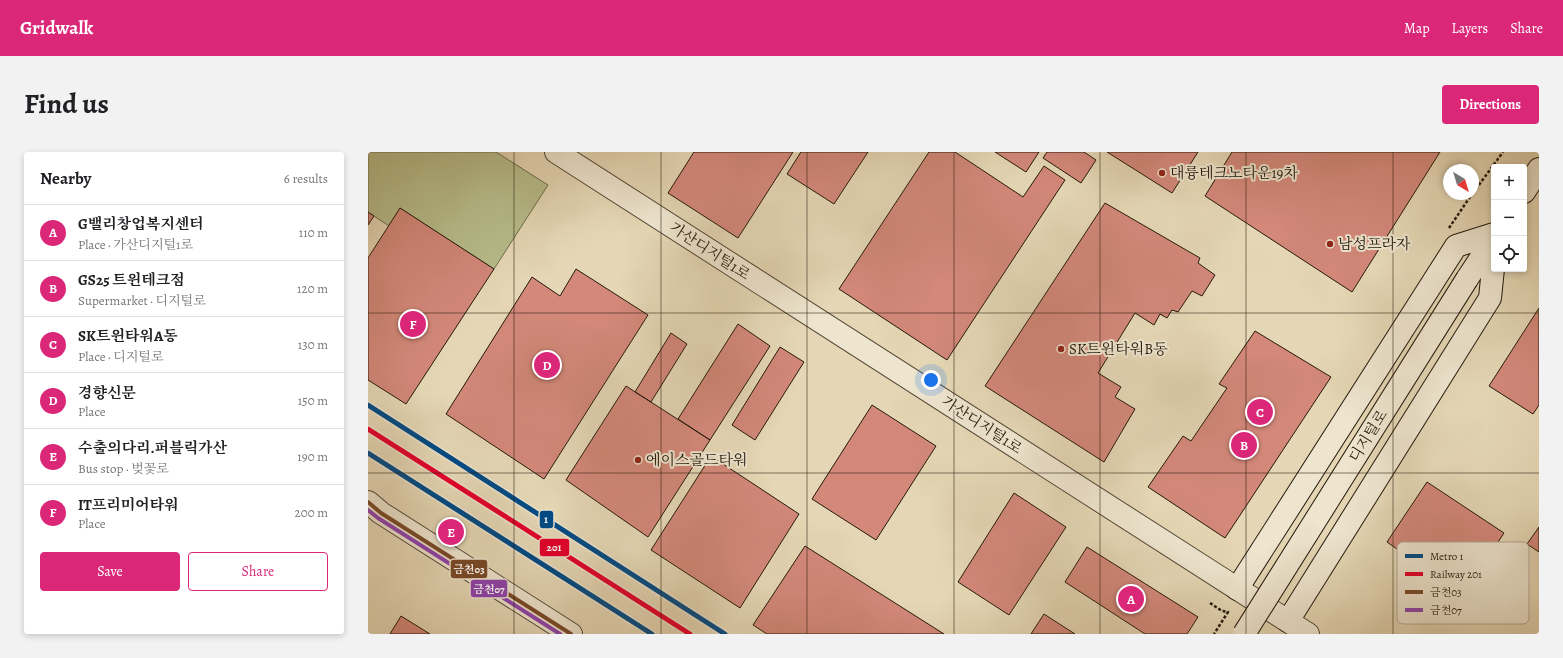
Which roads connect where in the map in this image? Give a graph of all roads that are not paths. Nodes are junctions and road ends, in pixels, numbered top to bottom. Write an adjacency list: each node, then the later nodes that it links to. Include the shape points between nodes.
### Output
1 (556, 152): 8 (main road, 가산디지털1로)
2 (1539, 168): 3 (main road)
3 (1527, 187)
4 (1491, 235): 8 (main road, via 1456,246)
5 (1491, 243): 11 (main road, 디지털로, bridge)
6 (1493, 272): 9 (main road, via 1490,298)
7 (368, 502): 10 (main road)
8 (1237, 589): 9 (main road, 가산디지털1로)
9 (1288, 621): 12 (main road, 가산디지털1로)
10 (571, 634)
11 (1244, 634)
12 (1308, 634)

